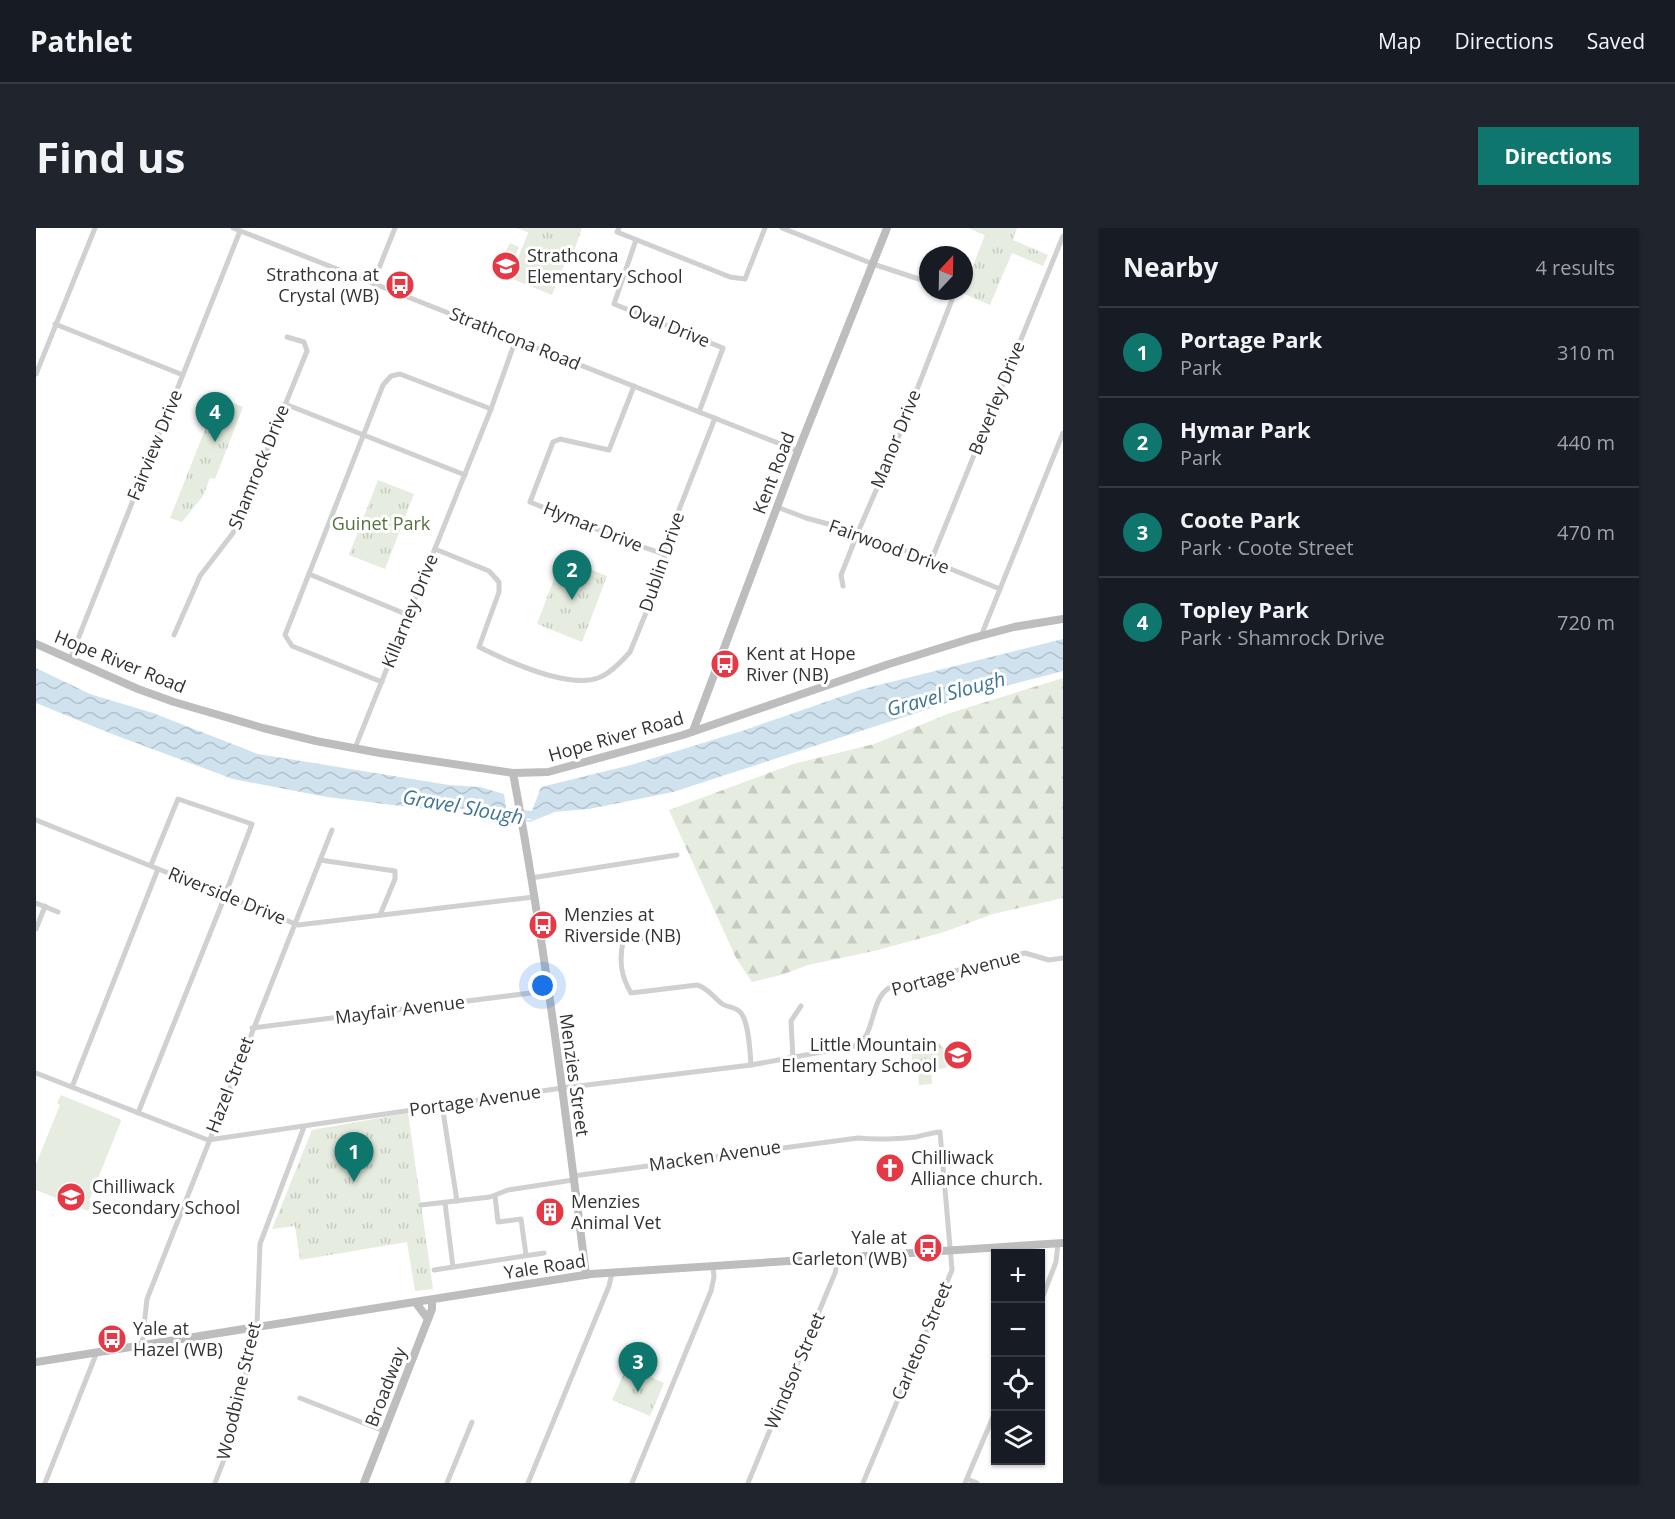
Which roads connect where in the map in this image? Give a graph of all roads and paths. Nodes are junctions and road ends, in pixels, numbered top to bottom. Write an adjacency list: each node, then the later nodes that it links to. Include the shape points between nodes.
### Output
1 (94, 228): 17 (street)
2 (233, 228): 9 (street, Strathcona Road)
3 (395, 228): 15 (street)
4 (619, 228): 12 (street, via 617,232)
5 (765, 228): 12 (street, via 745,279 730,277)
6 (782, 228): 10 (street)
7 (807, 228): 10 (street)
8 (887, 228): 13 (street, Kent Road)
9 (240, 231): 15 (street, Strathcona Road); 21 (street, Fairview Drive)
10 (804, 236): 13 (street)
11 (1063, 236): 35 (street, Beverley Drive)
12 (636, 240): 25 (street, Oval Drive, via 614,304 723,348)
13 (873, 264): 14 (street); 29 (street, Kent Road)
14 (919, 279)
15 (373, 283): 19 (street, Strathcona Road)
16 (951, 300): 32 (street, Manor Drive)
17 (55, 324): 20 (street); 21 (street)
18 (287, 337): 23 (street, Shamrock Drive, via 304,342 307,351)
19 (516, 339): 22 (street, Strathcona Road); 24 (street, Killarney Drive)
20 (36, 374)
21 (183, 375): 44 (street, Fairview Drive)
22 (634, 386): 25 (street, Strathcona Road); 34 (street, Hymar Drive, via 609,450 560,439 553,442 530,502)
23 (285, 404): 28 (street); 41 (street, Shamrock Drive, via 233,533 197,582)
24 (491, 409): 28 (street, via 400,374 391,376 383,385); 30 (street, Killarney Drive)
25 (699, 412): 26 (street, Strathcona Road)
26 (715, 418): 29 (street, Strathcona Road); 34 (street, Dublin Drive, via 666,543)
27 (1063, 433): 38 (street)
28 (363, 435): 30 (street); 36 (street)
29 (798, 451): 31 (street, Kent Road)
30 (465, 475): 33 (street, Killarney Drive)
31 (777, 507): 32 (street, Fairwood Drive); 46 (street, Kent Road)
32 (858, 532): 35 (street, Fairwood Drive); 37 (street, Manor Drive, via 841,575)
33 (435, 549): 34 (street, Dublin Drive, via 489,571 499,582 479,648 540,673 573,681 598,678 630,652); 39 (street, Killarney Drive)
34 (666, 555)
35 (931, 561): 38 (street, Fairwood Drive)
36 (309, 574): 39 (street); 45 (street, via 285,635 292,646)
37 (843, 586)
38 (1000, 589): 42 (street)
39 (408, 615): 45 (street, Killarney Drive)
40 (1063, 619): 42 (street, Hope River Road)
41 (174, 635)
42 (981, 636): 46 (street, Hope River Road)
43 (36, 644): 44 (street, Hope River Road)
44 (70, 659): 47 (street, Hope River Road, via 174,702 263,728)
45 (382, 682): 47 (street, Killarney Drive)
46 (693, 731): 48 (street, Hope River Road, via 548,772)
47 (355, 748): 48 (street, Hope River Road)
48 (513, 773): 55 (street, Menzies Street)
49 (36, 820): 53 (street, Riverside Drive)
50 (332, 830): 52 (street, Hazel Street)
51 (677, 855): 55 (street)
52 (320, 860): 61 (street, via 394,871 395,879); 62 (street, Hazel Street)
53 (151, 866): 54 (street, Riverside Drive); 56 (street, via 178,799 252,824)
54 (159, 869): 56 (street, Riverside Drive); 72 (street)
55 (531, 878): 57 (street, Menzies Street)
56 (225, 896): 62 (street, Riverside Drive); 75 (street)
57 (534, 897): 61 (street, Riverside Drive); 66 (street, Menzies Street)
58 (36, 903): 59 (street)
59 (45, 906): 60 (street); 63 (street)
60 (58, 912)
61 (380, 915): 62 (street, Riverside Drive)
62 (294, 923): 68 (street, Hazel Street)
63 (36, 929)
64 (667, 934): 70 (street, via 623,942 620,956 631,993 702,987 722,1005 741,1013)
65 (1063, 958): 69 (street, Portage Avenue, via 1049,960 1025,953 889,988 881,996 859,1044)
66 (547, 991): 68 (street, Mayfair Avenue); 73 (street, Menzies Street)
67 (801, 1006): 69 (street, via 791,1021)
68 (252, 1028): 78 (street, Hazel Street)
69 (793, 1059): 70 (street, Portage Avenue)
70 (751, 1065): 73 (street, Portage Avenue)
71 (36, 1073): 72 (street, Portage Avenue)
72 (72, 1087): 75 (street, Portage Avenue)
73 (562, 1088): 74 (street, Portage Avenue); 79 (street, Menzies Street)
74 (442, 1106): 76 (street, Portage Avenue); 81 (street)
75 (138, 1113): 78 (street, Portage Avenue)
76 (304, 1127): 78 (street, Portage Avenue); 98 (street, Woodbine Street, via 260,1244)
77 (858, 1138): 79 (street, Macken Avenue); 85 (street, Carleton Street, via 940,1132)
78 (208, 1140): 99 (street, Hazel Street, via 147,1299)
79 (573, 1178): 80 (street, Macken Avenue); 93 (street, Menzies Street)
80 (495, 1196): 81 (street, Macken Avenue); 87 (street, via 498,1222 521,1219)
81 (457, 1201): 82 (street, Macken Avenue)
82 (445, 1203): 83 (street, Macken Avenue); 89 (street)
83 (421, 1205)
84 (1060, 1243): 85 (street, Yale Road); 94 (street)
85 (950, 1251): 88 (street, Yale Road); 114 (street, Carleton Street, via 952,1270)
86 (544, 1253): 87 (street)
87 (526, 1255): 89 (street)
88 (838, 1259): 90 (street, Yale Road); 113 (street, Windsor Street, via 836,1273)
89 (453, 1267): 91 (street)
90 (713, 1267): 92 (street, Yale Road); 112 (street, via 711,1291)
91 (434, 1270)
92 (612, 1273): 93 (street, Yale Road); 111 (street)
93 (586, 1275): 95 (street, Yale Road)
94 (1045, 1291)
95 (432, 1300): 96 (street, Yale Road); 97 (street, Broadway)
96 (416, 1303): 97 (street); 98 (street, Yale Road)
97 (428, 1318): 105 (street, Broadway)
98 (257, 1326): 99 (street, Yale Road); 108 (street, Woodbine Street, via 228,1449)
99 (142, 1344): 100 (street, Yale Road)
100 (97, 1352): 101 (street, Yale Road); 107 (street)
101 (36, 1362)
102 (300, 1398): 105 (street)
103 (996, 1411): 106 (street)
104 (472, 1422): 110 (street)
105 (384, 1431): 109 (street, Broadway)
106 (966, 1481): 115 (street)
107 (45, 1483)
108 (215, 1483)
109 (364, 1483)
110 (447, 1483)
111 (528, 1483)
112 (632, 1483)
113 (748, 1483)
114 (863, 1483)
115 (977, 1483)

